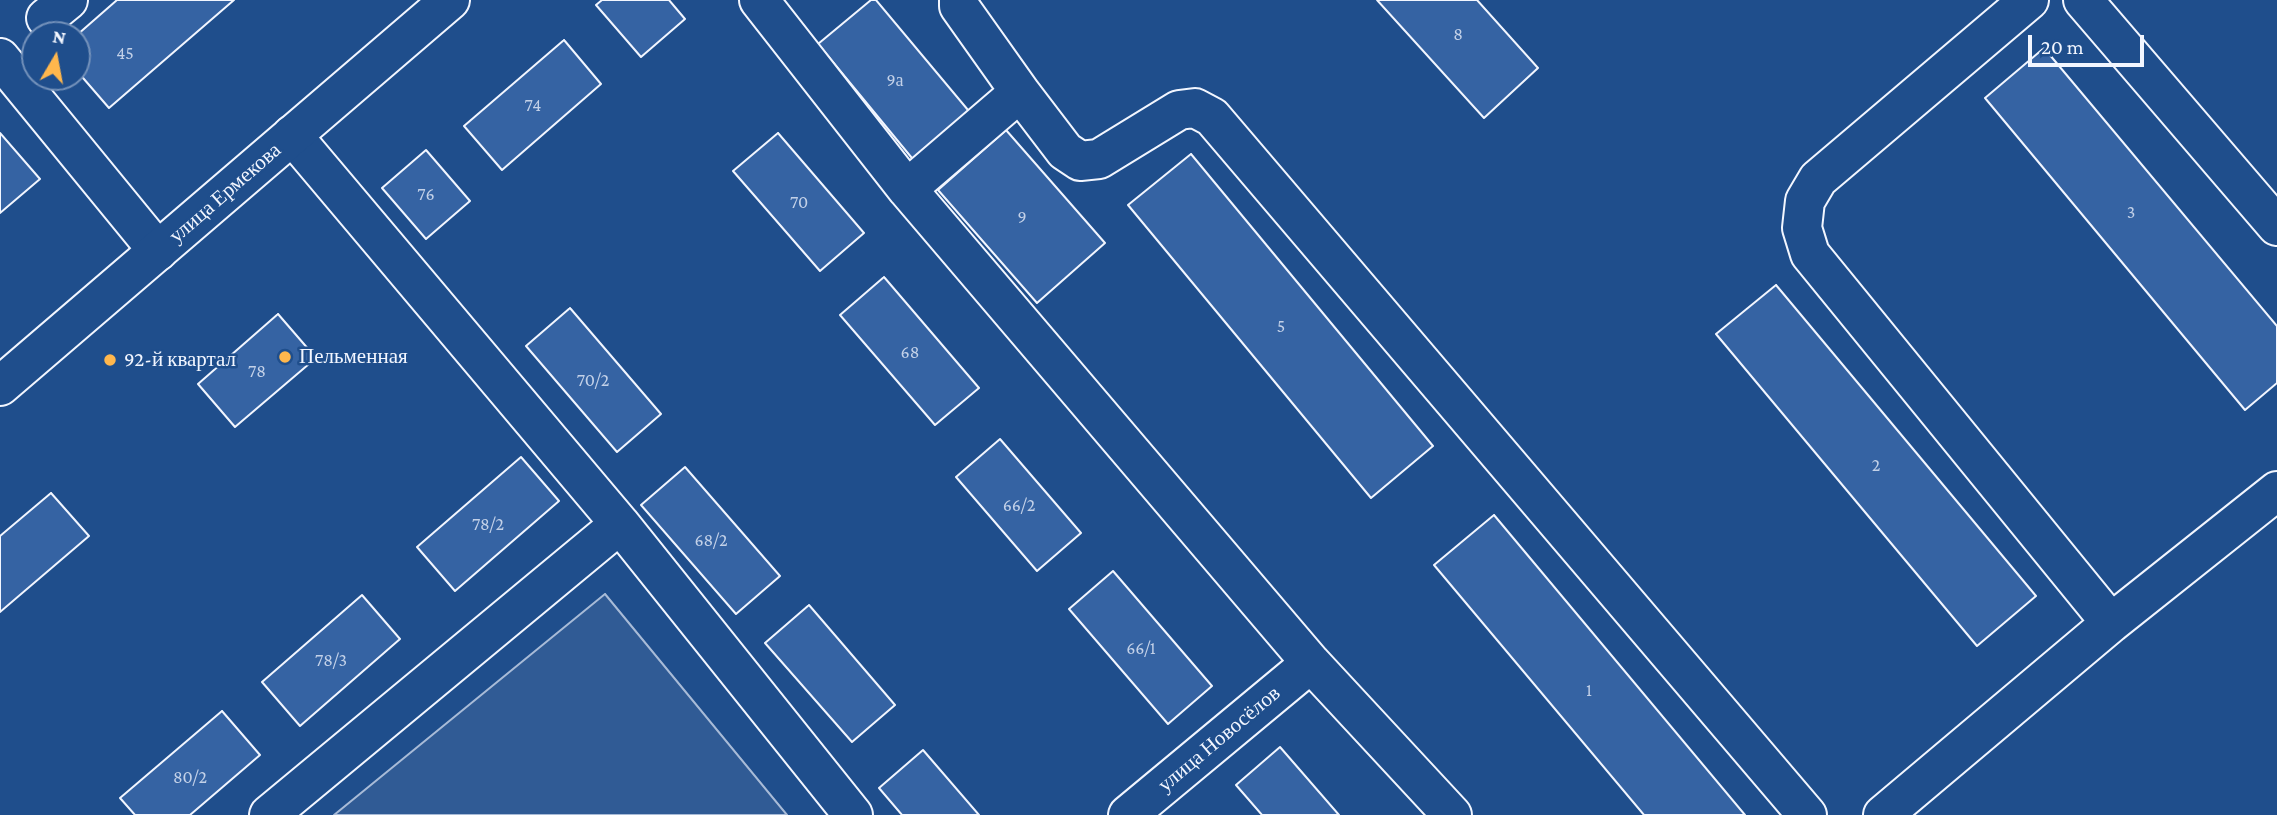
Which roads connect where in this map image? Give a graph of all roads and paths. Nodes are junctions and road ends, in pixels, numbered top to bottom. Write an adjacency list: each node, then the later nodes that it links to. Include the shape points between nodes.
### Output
1 (450, 0): 8 (street, улица Ермекова)
2 (759, 0): 9 (street)
3 (959, 0): 7 (street)
4 (2029, 0): 15 (street, via 1818,179 1805,201 1802,228 1810,254)
5 (2083, 0): 10 (street)
6 (0, 58): 11 (street)
7 (1020, 92): 9 (street); 21 (street, via 1065,151 1080,161 1099,159 1179,110 1195,108 1212,117)
8 (292, 135): 11 (street, улица Ермекова); 14 (street)
9 (907, 188): 16 (street)
10 (2277, 226)
11 (158, 251): 12 (street, улица Ермекова)
12 (0, 386)
13 (2277, 491): 15 (street)
14 (620, 524): 17 (street); 18 (street)
15 (2111, 623): 22 (street)
16 (1311, 663): 19 (street, улица Новосёлов); 20 (street)
17 (269, 815)
18 (853, 815)
19 (1128, 815)
20 (1452, 815)
21 (1807, 815)
22 (1883, 815)

